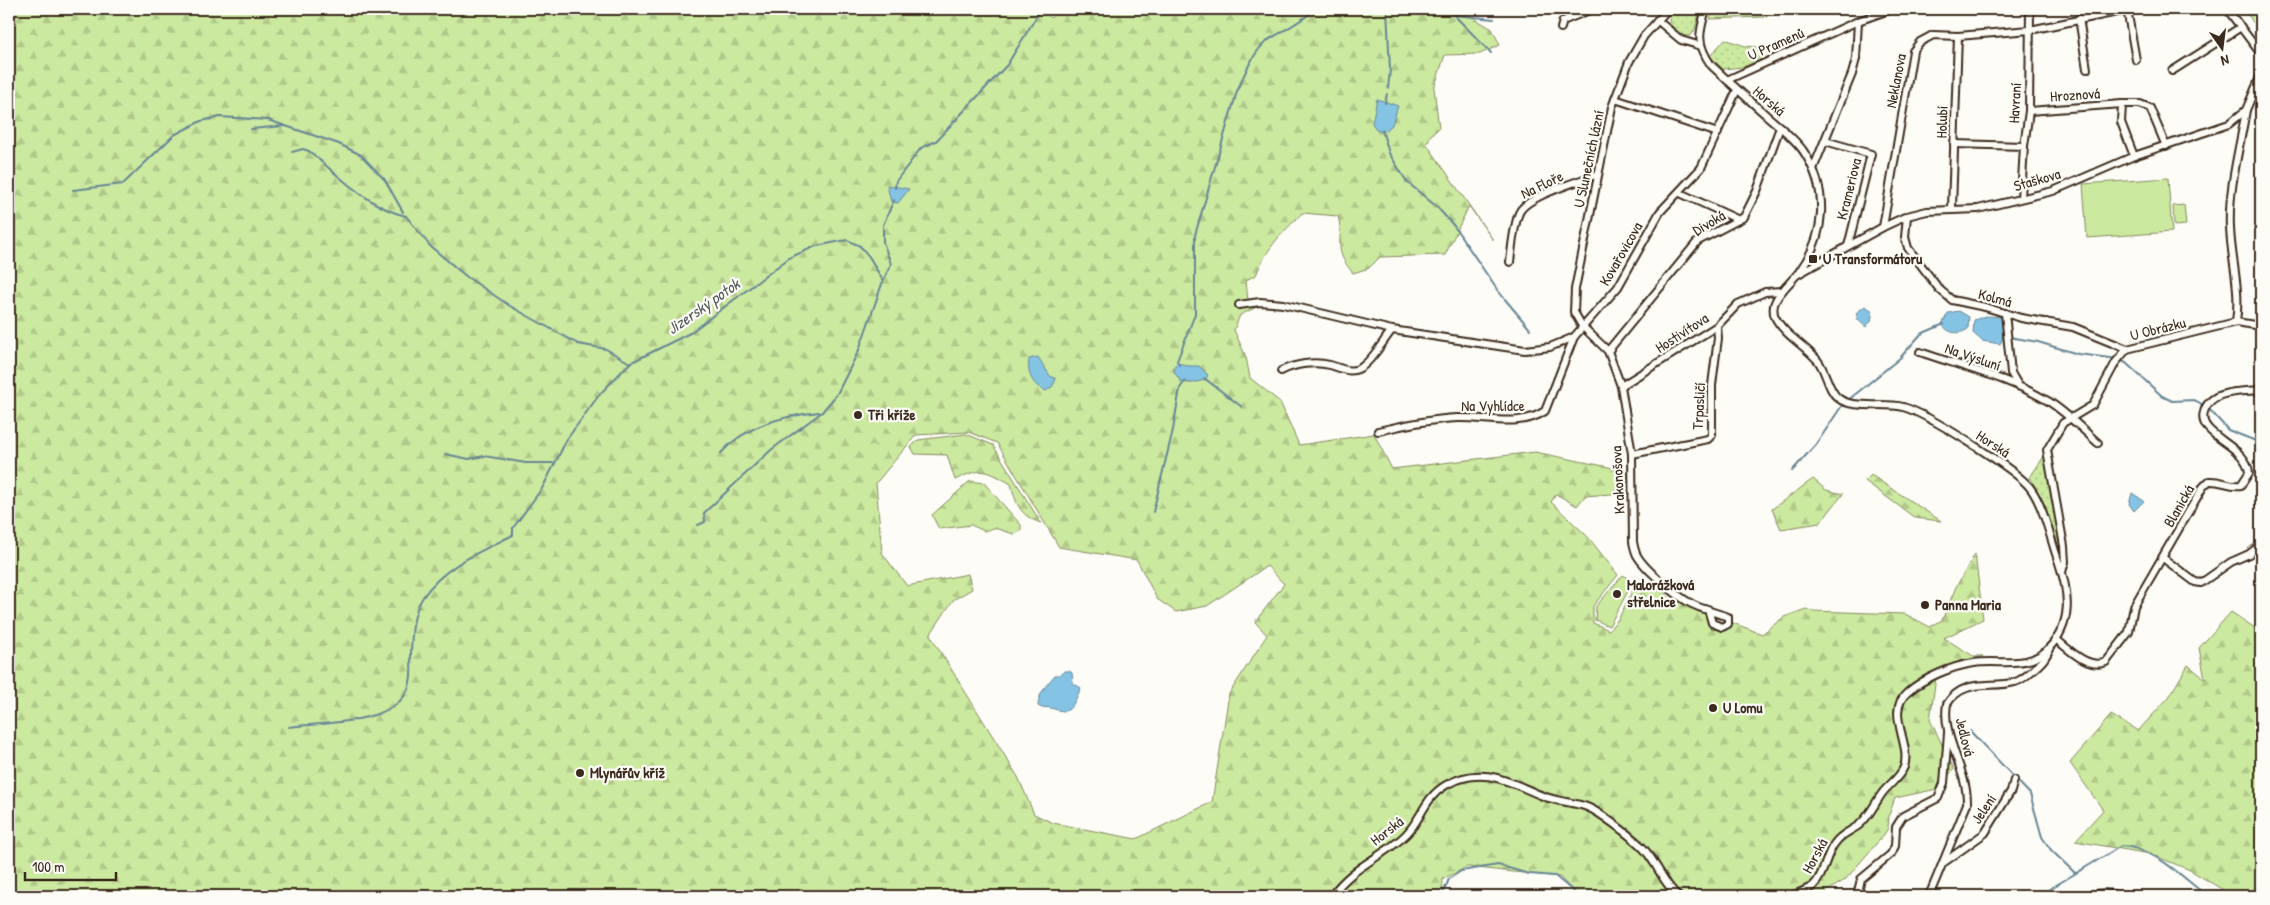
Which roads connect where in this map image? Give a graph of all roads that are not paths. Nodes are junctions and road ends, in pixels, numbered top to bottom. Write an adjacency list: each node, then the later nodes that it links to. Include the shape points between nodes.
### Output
1 (1592, 9): 13 (street, via 1563,21)
2 (1668, 9): 10 (street, U Slunečních lázní)
3 (1706, 9): 16 (street, via 1699,37)
4 (1892, 9): 11 (street, U Pramenů)
5 (2030, 9): 14 (street, Havraní)
6 (2127, 9): 7 (street, Neklanova); 9 (street, Neklanova); 18 (street)
7 (2132, 9)
8 (2227, 9): 12 (street)
9 (2079, 18): 14 (street, Neklanova); 19 (street)
10 (1657, 20): 16 (street, via 1681,40); 24 (street, U Slunečních lázní, via 1628,62)
11 (1858, 21): 22 (street, U Pramenů); 30 (street, via 1852,74)
12 (2241, 27): 17 (street); 20 (street)
13 (1561, 28)
14 (2030, 30): 15 (street, Neklanova); 27 (street, Havraní)
15 (1958, 36): 31 (street, Holubí); 42 (street, Neklanova, via 1926,37 1913,51)
16 (1701, 46): 22 (street, Horská, via 1711,65)
17 (2261, 54)
18 (2136, 60)
19 (2088, 69)
20 (2172, 71)
21 (2261, 75): 26 (street, Staškova)
22 (1727, 80): 23 (street, Horská)
23 (1737, 90): 28 (street, Horská); 29 (street, Kovařovicova)
24 (1615, 99): 29 (street); 36 (street, U Slunečních lázní)
25 (2122, 104): 27 (street, Hroznová); 33 (street, Hroznová, via 2140,104 2150,108); 34 (street, Hroznová, via 2121,122)
26 (2246, 110): 33 (street, Staškova, via 2229,124); 51 (street, via 2231,204 2230,226 2238,290)
27 (2029, 111): 32 (street, Havraní)
28 (1780, 127): 35 (street, Horská, via 1803,150); 41 (street, Divoká, via 1757,191 1744,217)
29 (1718, 133): 37 (street, Kovařovicova, via 1701,168)
30 (1826, 140): 35 (street); 43 (street, Krameriova, via 1871,154)
31 (1954, 144): 32 (street); 39 (street, Holubí)
32 (2024, 146): 38 (street, Havraní)
33 (2166, 146): 34 (street, Staškova)
34 (2134, 156): 38 (street, Staškova, via 2052,191)
35 (1813, 170): 44 (street, Horská, via 1821,195 1822,218)
36 (1598, 174): 46 (street, Na Floře, via 1526,204 1519,212); 52 (street, U Slunečních lázní, via 1573,301 1574,312)
37 (1680, 193): 41 (street); 52 (street, Kovařovicova, via 1655,219 1618,287)
38 (2021, 198): 39 (street, Staškova, via 1978,209)
39 (1952, 208): 40 (street, Staškova)
40 (1907, 216): 42 (street, Staškova); 50 (street, Kolmá, via 1905,238 1908,248 1939,289 1952,300)
41 (1739, 220): 58 (street, Divoká, via 1698,241)
42 (1882, 227): 43 (street, Staškova)
43 (1848, 246): 45 (street, Staškova)
44 (1812, 252): 45 (street); 47 (street, Horská)
45 (1826, 259): 47 (street, Staškova)
46 (1510, 262)
47 (1797, 275): 48 (street, Horská)
48 (1782, 291): 53 (street, Hostivítova, via 1766,292 1738,304); 70 (street, Horská, via 1774,305 1776,319 1817,360 1834,394 1840,399 1860,405 1881,403 1910,409 2024,480 2034,494)
49 (1239, 305): 55 (street, via 1260,302 1283,304)
50 (2005, 313): 57 (street, Kolmá, via 2073,327); 61 (street, Na Výsluní, via 2010,373)
51 (2236, 322): 54 (street); 57 (street, U Obrázku)
52 (1582, 326): 56 (street, Na Vyhlídce); 58 (street, Krakonošova)
53 (1717, 326): 62 (street, Hostivítova); 67 (street, Trpasličí, via 1712,435 1708,439)
54 (2261, 326)
55 (1392, 330): 56 (street, via 1525,350 1550,347); 60 (street, via 1363,367 1352,371 1329,364 1296,364)
56 (1574, 337): 65 (street, Na Vyhlídce, via 1546,411 1535,418 1517,421 1459,418 1420,422)
57 (2128, 349): 64 (street, U Obrázku, via 2116,362 2094,405)
58 (1608, 351): 62 (street, Krakonošova)
59 (1920, 352): 61 (street, Na Výsluní)
60 (1281, 371)
61 (2018, 385): 64 (street, Na Výsluní)
62 (1621, 386): 67 (street, Krakonošova)
63 (2261, 390): 69 (street, Blanická, via 2218,395 2203,412 2208,430 2246,460 2249,473 2241,484 2233,486 2209,481)
64 (2070, 418): 66 (street, Na Výsluní); 70 (street, U Obrázku, via 2063,423 2047,450 2064,546)
65 (1378, 432)
66 (2098, 443)
67 (1632, 454): 71 (street, Krakonošova, via 1633,542 1636,554 1646,567 1693,605)
68 (2261, 545): 69 (street, via 2201,583)
69 (2163, 558): 72 (street, Blanická, via 2134,606 2129,632 2106,662 2094,664)
70 (2062, 572): 72 (street, Horská, via 2068,609 2065,624)
71 (1708, 609)
72 (2056, 639): 73 (street, Horská)
73 (2051, 646): 74 (street, Jedlová, via 2044,660 2020,680 1967,688 1952,697 1946,710); 79 (street, Horská, via 2039,657 2028,661 1961,666 1936,675 1906,693 1898,706 1905,757 1901,772 1882,793 1871,813 1836,840 1811,887)
74 (1948, 727): 76 (street, Jedlová, via 1967,798); 80 (street, via 1944,783 1938,798 1903,816 1896,827 1892,854 1861,879)
75 (2014, 780): 76 (street, Jelení, via 2011,792 1985,833)
76 (1942, 863): 81 (street, Jedlová)
77 (1331, 896): 78 (street, Horská, via 1359,867 1401,840 1415,826 1429,798 1456,781 1489,776 1505,779 1557,801 1589,808 1641,846 1671,891)
78 (1678, 896)
79 (1791, 896)
80 (1857, 896)
81 (1929, 896)
82 (2089, 896): 83 (street, via 2110,893)
83 (2120, 896)

